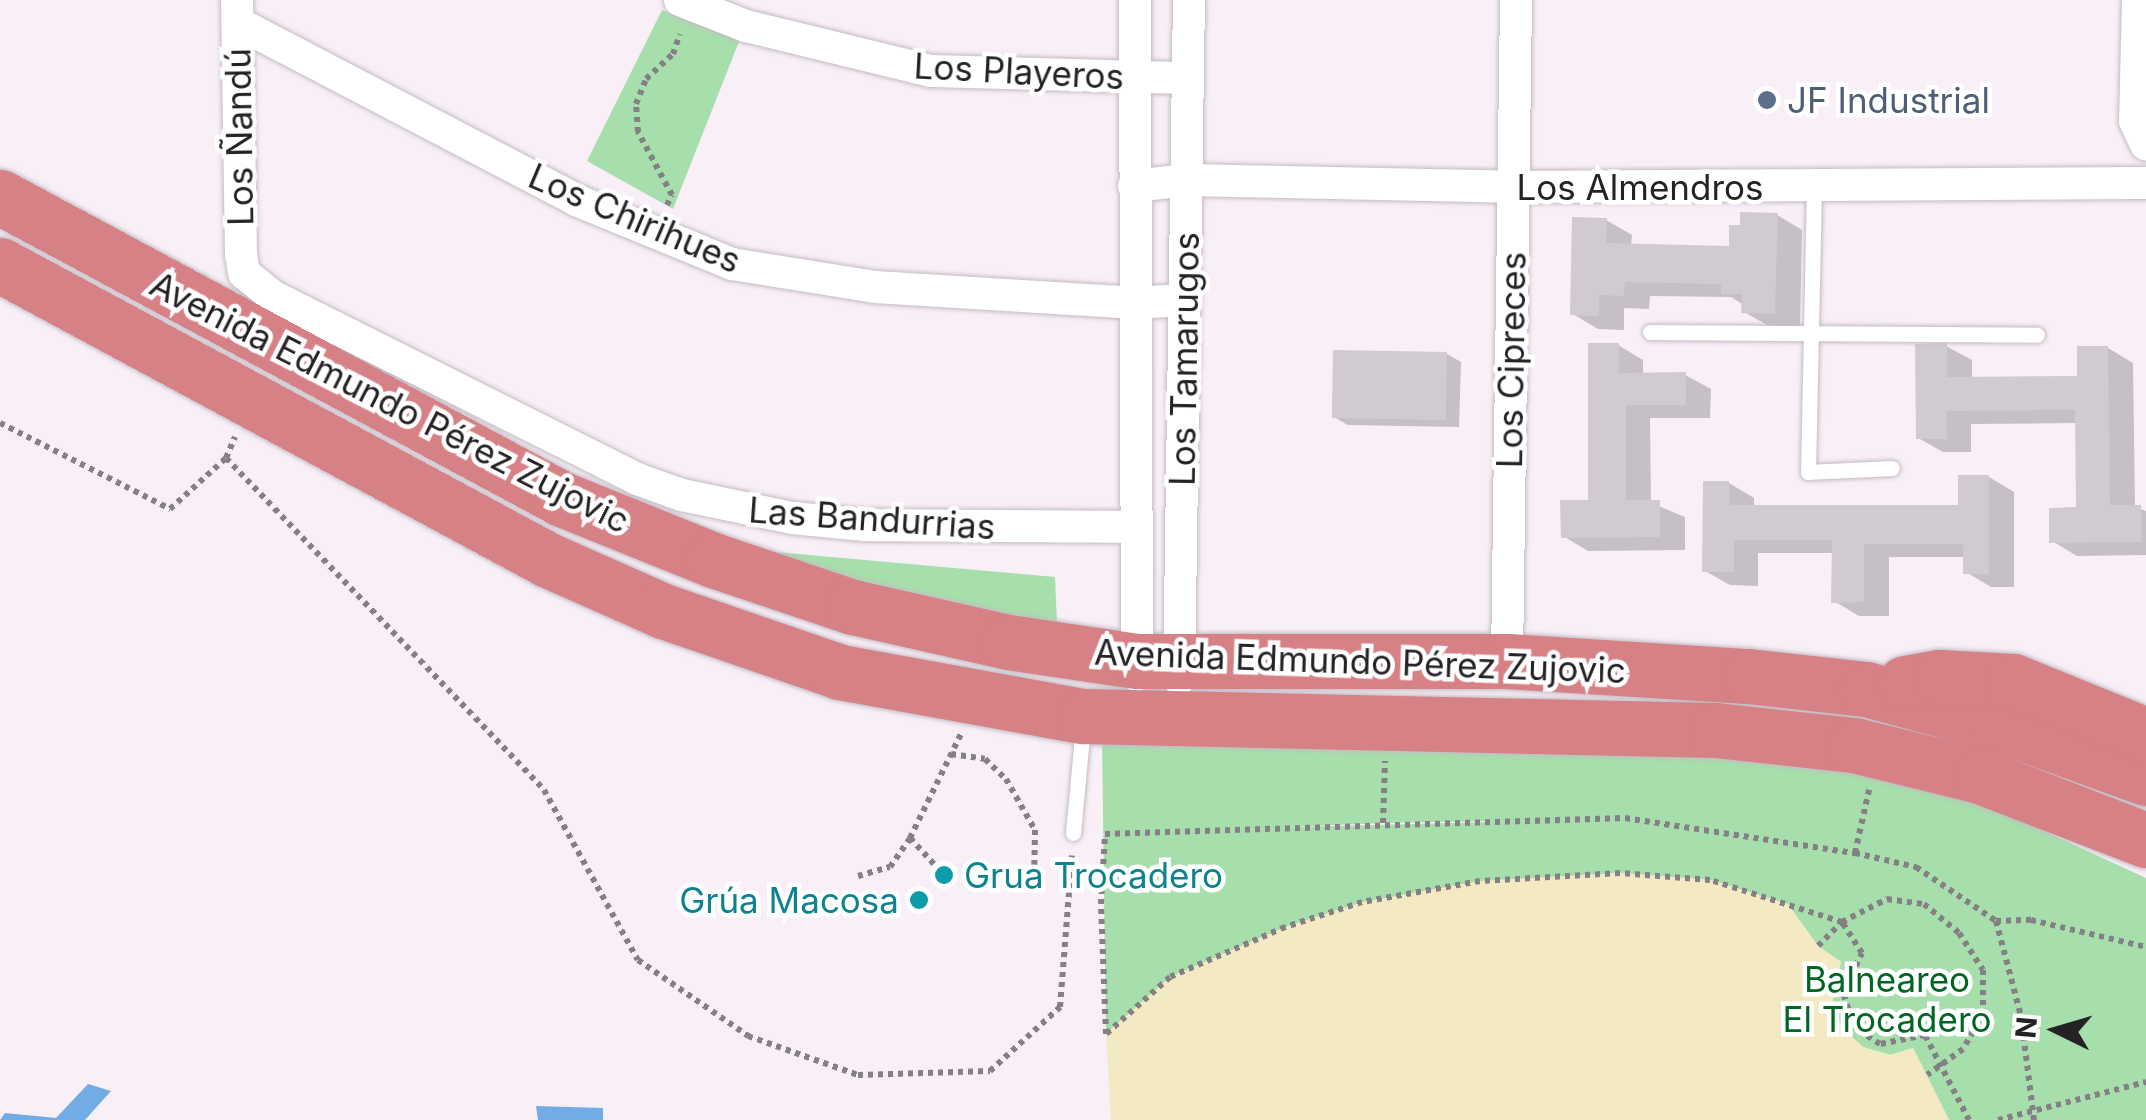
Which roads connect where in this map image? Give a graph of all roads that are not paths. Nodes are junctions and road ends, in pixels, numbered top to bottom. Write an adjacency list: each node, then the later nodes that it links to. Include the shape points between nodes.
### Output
1 (1135, 0): 7 (street, Los Tamarugos)
2 (1189, 0): 8 (street, Los Tamarugos)
3 (1516, 0): 13 (street, Los Cipreces)
4 (2138, 0): 9 (street, via 2135,121)
5 (685, 2): 7 (street, Los Playeros, via 758,30 931,71)
6 (237, 12): 17 (street, Los Ñandú); 19 (street, Los Chirihues, via 576,200 732,264 875,287)
7 (1134, 76): 8 (street, Los Playeros); 12 (street, Los Tamarugos)
8 (1188, 78): 10 (street, Los Tamarugos)
9 (2146, 144)
10 (1186, 180): 12 (street, Los Almendros); 13 (street, Los Almendros); 18 (street, Los Tamarugos)
11 (2146, 183): 14 (street, Los Almendros)
12 (1134, 186): 19 (street, Los Tamarugos)
13 (1513, 186): 14 (street, Los Almendros); 26 (street, Los Cipreces)
14 (1814, 187): 21 (lane)
15 (0, 197): 25 (highway, Avenida Edmundo Pérez Zujovic, via 562,498 647,534 853,607 1008,642)
16 (0, 265): 28 (highway, Avenida Edmundo Pérez Zujovic, via 548,560 663,610 840,672)
17 (244, 274): 24 (street, Las Bandurrias, via 274,297 637,479 682,495 792,518 865,524)
18 (1185, 300): 19 (street, Los Chirihues); 25 (street, Los Tamarugos)
19 (1133, 304): 24 (street, Los Tamarugos)
20 (1650, 332): 21 (lane)
21 (1814, 334): 22 (lane); 23 (lane, via 1808,472)
22 (2037, 335)
23 (1892, 468)
24 (1136, 527): 25 (street, Los Tamarugos)
25 (1158, 661): 26 (highway, Avenida Edmundo Pérez Zujovic); 28 (street, Los Tamarugos); 28 (street, Los Tamarugos)
26 (1507, 661): 27 (highway, Avenida Edmundo Pérez Zujovic)
27 (1866, 689): 29 (highway, via 1939,678 2013,681); 30 (highway, Avenida Edmundo Pérez Zujovic, via 2002,726)
28 (1132, 717): 31 (lane); 32 (highway, Avenida Edmundo Pérez Zujovic, via 1715,730 1854,745 1980,776)
29 (2146, 735)
30 (2146, 778)
31 (1073, 833)
32 (2146, 840)

